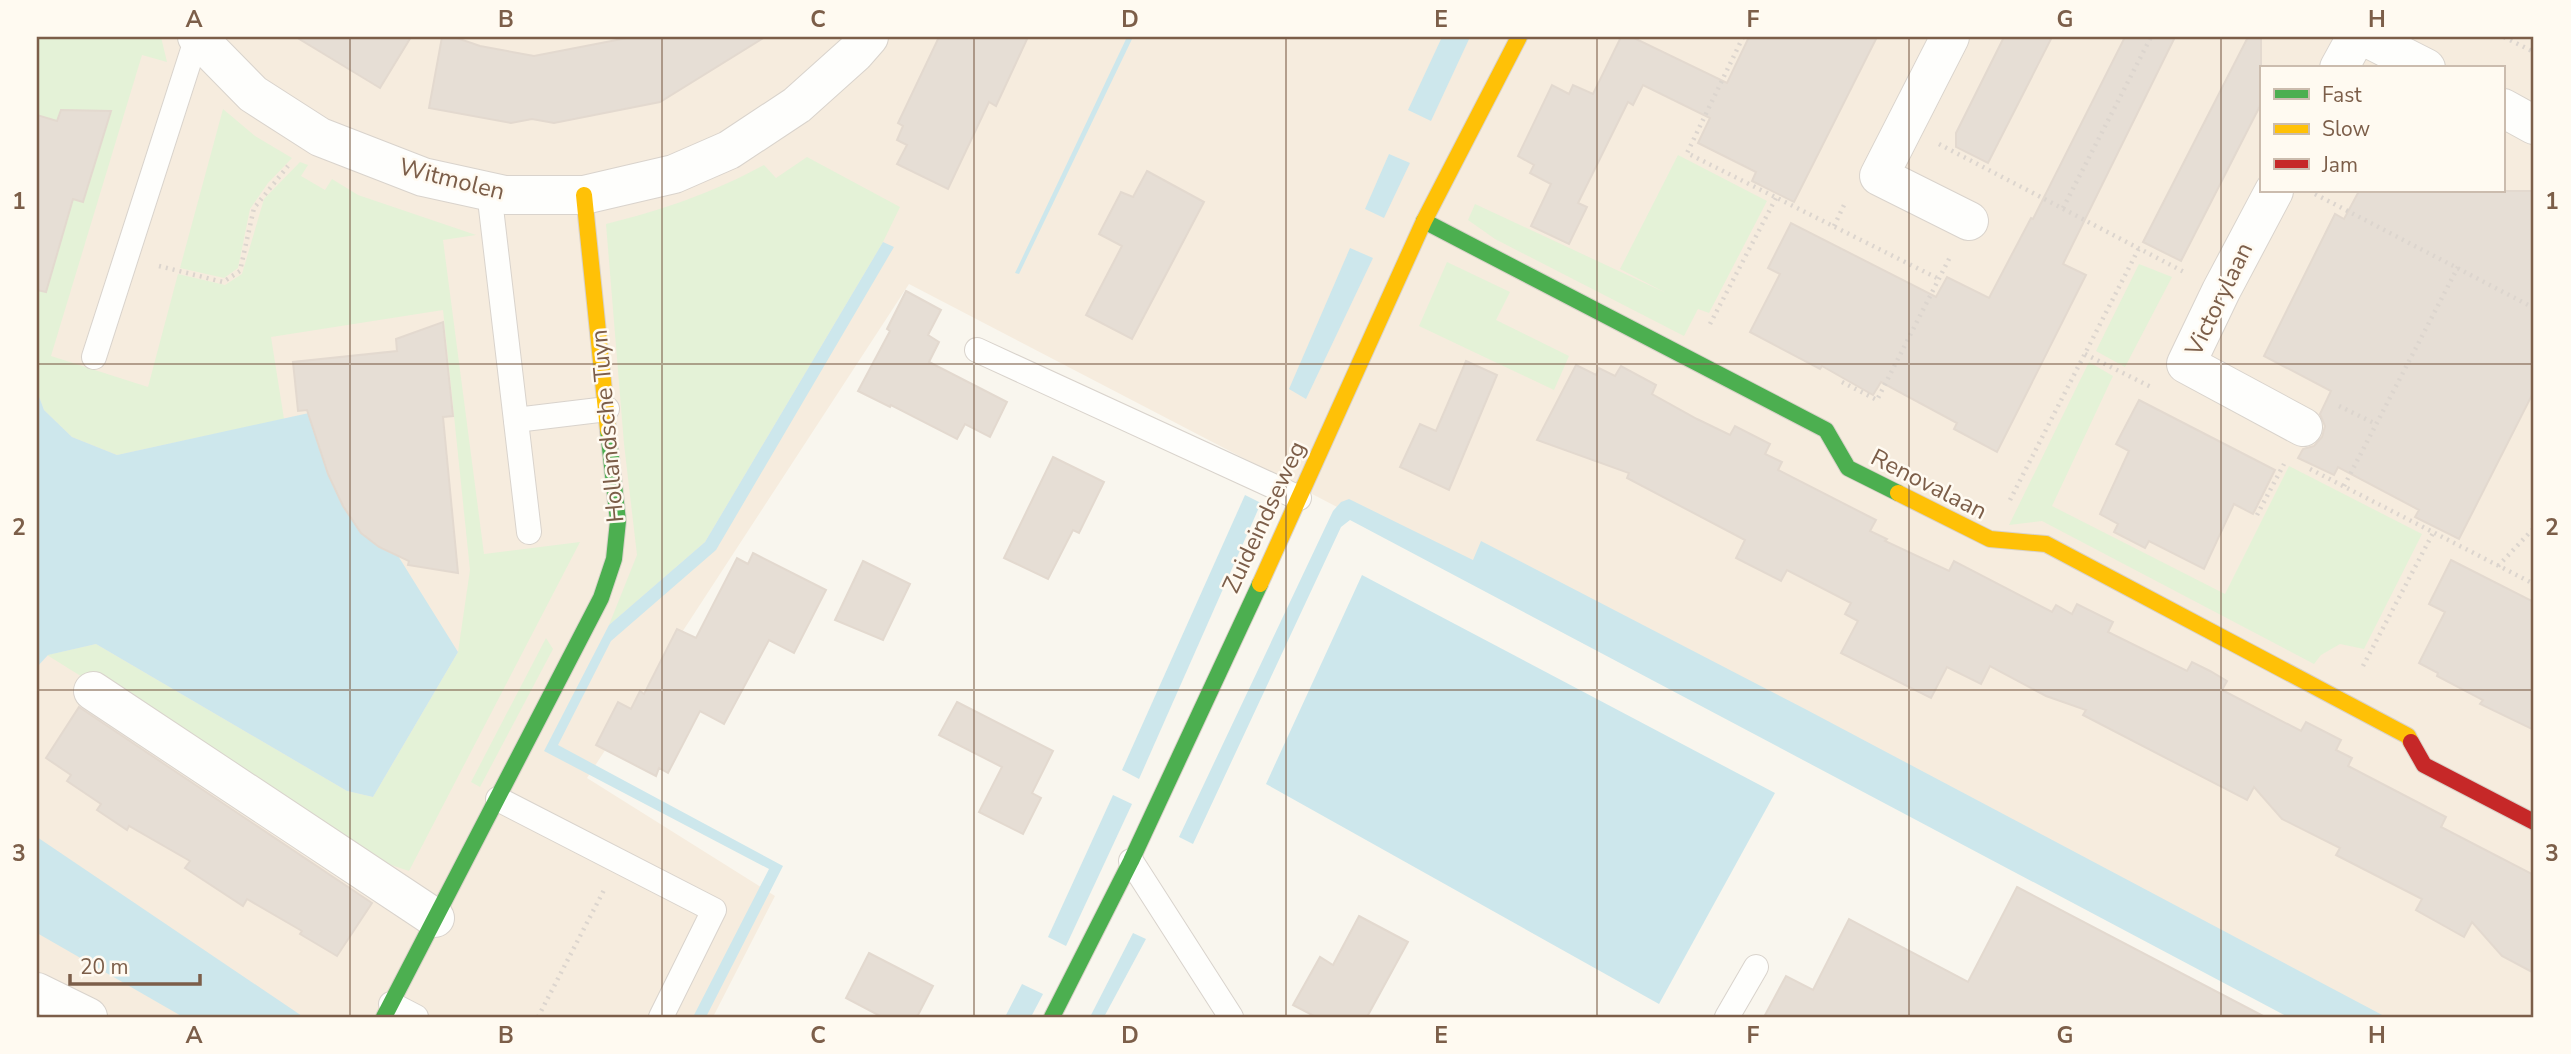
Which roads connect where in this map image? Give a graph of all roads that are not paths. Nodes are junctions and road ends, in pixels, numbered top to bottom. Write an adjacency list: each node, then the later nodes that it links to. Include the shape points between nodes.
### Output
1 (197, 37): 11 (street, Witmolen, via 253,94 317,135 423,177); 17 (lane, Witmolen)
2 (869, 37): 13 (street, Witmolen, via 797,105 729,150 674,174)
3 (1518, 37): 14 (street, Zuideindseweg)
4 (1950, 37): 15 (street, via 1879,176)
5 (2356, 37): 7 (street)
6 (2365, 37): 8 (street)
7 (2340, 66)
8 (2422, 66)
9 (2504, 109): 10 (street)
10 (2534, 125)
11 (489, 191): 13 (street, Witmolen); 19 (lane)
12 (2273, 192): 20 (street, Victorylaan, via 2186,364)
13 (584, 195): 18 (street, Hollandsche Tuyn)
14 (1424, 221): 21 (street, Zuideindseweg); 25 (street, Renovalaan, via 1826,430 1848,468 1990,539 2046,544 2344,701 2408,736 2424,765)
15 (1969, 221)
16 (977, 350): 21 (lane)
17 (94, 357)
18 (607, 409): 19 (lane); 24 (street, Hollandsche Tuyn, via 618,521 614,559 601,598)
19 (516, 420): 22 (lane)
20 (2303, 426)
21 (1299, 498): 26 (street, Zuideindseweg)
22 (528, 532)
23 (93, 691): 27 (street)
24 (498, 799): 27 (street, Hollandsche Tuyn); 33 (lane, via 714,910)
25 (2534, 822)
26 (1131, 861): 34 (street, Zuideindseweg); 35 (lane)
27 (435, 918): 30 (street, Hollandsche Tuyn)
28 (1756, 967): 36 (lane)
29 (37, 992): 31 (street)
30 (387, 1011): 32 (lane, Hollandsche Tuyn)
31 (88, 1017)
32 (416, 1017)
33 (661, 1017)
34 (1052, 1017)
35 (1231, 1017)
36 (1727, 1017)

